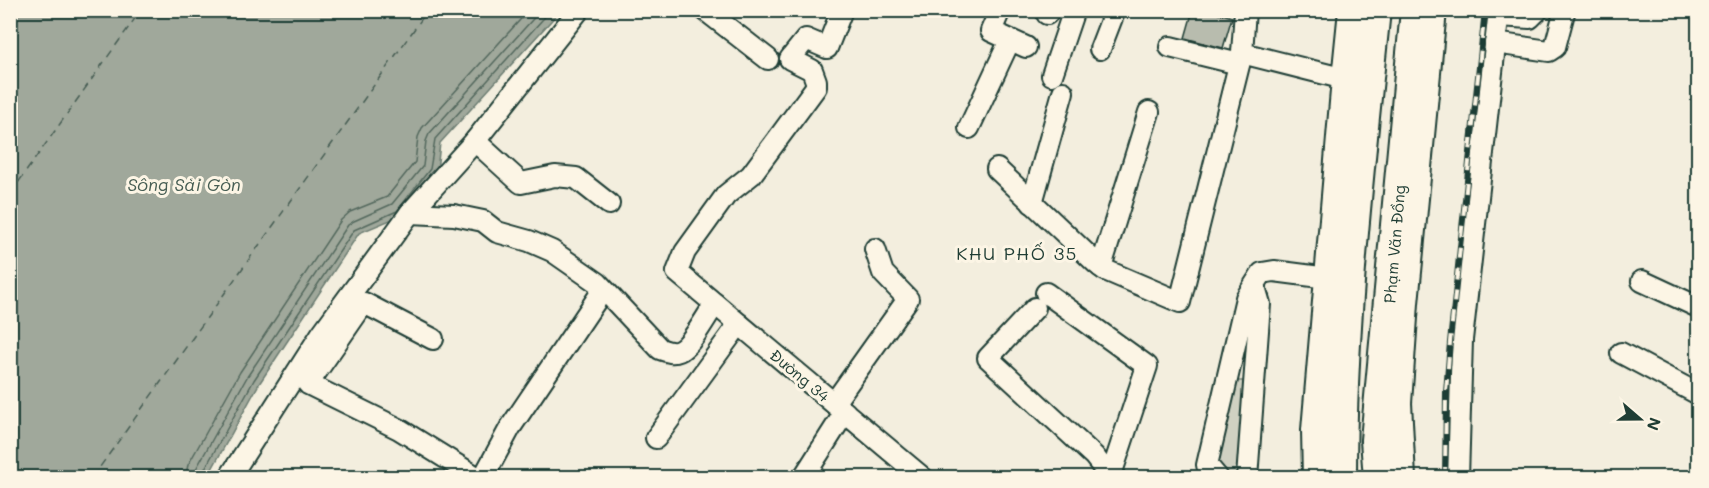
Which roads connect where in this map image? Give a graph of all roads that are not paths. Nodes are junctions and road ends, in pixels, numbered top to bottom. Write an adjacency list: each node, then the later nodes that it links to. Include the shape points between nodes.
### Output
1 (579, 10): 25 (street)
2 (705, 10): 19 (street)
3 (842, 10): 36 (street, Đường 34, via 827,48 806,39 790,59 812,70 816,87 751,175 726,195 685,252 677,272)
4 (1000, 10): 24 (street, via 991,31 1018,43)
5 (1074, 10): 20 (street)
6 (1115, 10): 17 (street)
7 (1245, 10): 18 (street)
8 (1352, 10): 21 (main road)
9 (1375, 10): 43 (highway, via 1349,276)
10 (1416, 10): 54 (highway, Phạm Văn Đồng, via 1376,440)
11 (1433, 10): 55 (main road, Phạm Văn Đồng, via 1398,403)
12 (1538, 10): 13 (street, via 1530,18)
13 (1499, 13): 15 (street)
14 (1564, 13): 15 (street, via 1555,47 1549,51)
15 (1496, 43): 56 (street, via 1462,340)
16 (1170, 47): 18 (street)
17 (1100, 49)
18 (1240, 58): 21 (street); 31 (street, via 1180,302)
19 (768, 59)
20 (1052, 75)
21 (1345, 80): 32 (main road)
22 (1063, 92): 27 (street)
23 (1149, 112): 31 (street)
24 (969, 128)
25 (475, 141): 28 (street, via 520,183 555,176 576,178); 29 (street)
26 (997, 169): 27 (street)
27 (1032, 203): 31 (street)
28 (609, 204)
29 (410, 213): 35 (street, via 454,215 483,222 497,232 552,251); 46 (street, via 322,333)
30 (874, 249): 42 (street, via 883,273 908,299)
31 (1101, 267)
32 (1328, 278): 34 (street, via 1274,271 1262,273); 43 (main road)
33 (1642, 281): 37 (street)
34 (1255, 287): 50 (street, via 1246,298 1207,465); 51 (street, via 1260,304)
35 (603, 290): 36 (street, via 660,349 670,353 687,345); 47 (street)
36 (715, 304): 38 (street, Đường 34)
37 (1698, 307)
38 (740, 324): 42 (street, Đường 34); 44 (street)
39 (433, 339): 47 (street, via 364,303 308,384 399,429)
40 (1622, 353): 41 (street)
41 (1698, 394)
42 (840, 408): 48 (street); 49 (street, Đường 34)
43 (1328, 426): 52 (main road); 53 (highway)
44 (656, 438)
45 (1111, 476): 45 (street, via 988,358 1040,301 1147,366)
46 (229, 477)
47 (481, 477)
48 (802, 477)
49 (924, 477)
50 (1218, 477)
51 (1247, 477)
52 (1316, 477)
53 (1341, 477)
54 (1379, 477)
55 (1402, 477)
56 (1458, 477)

